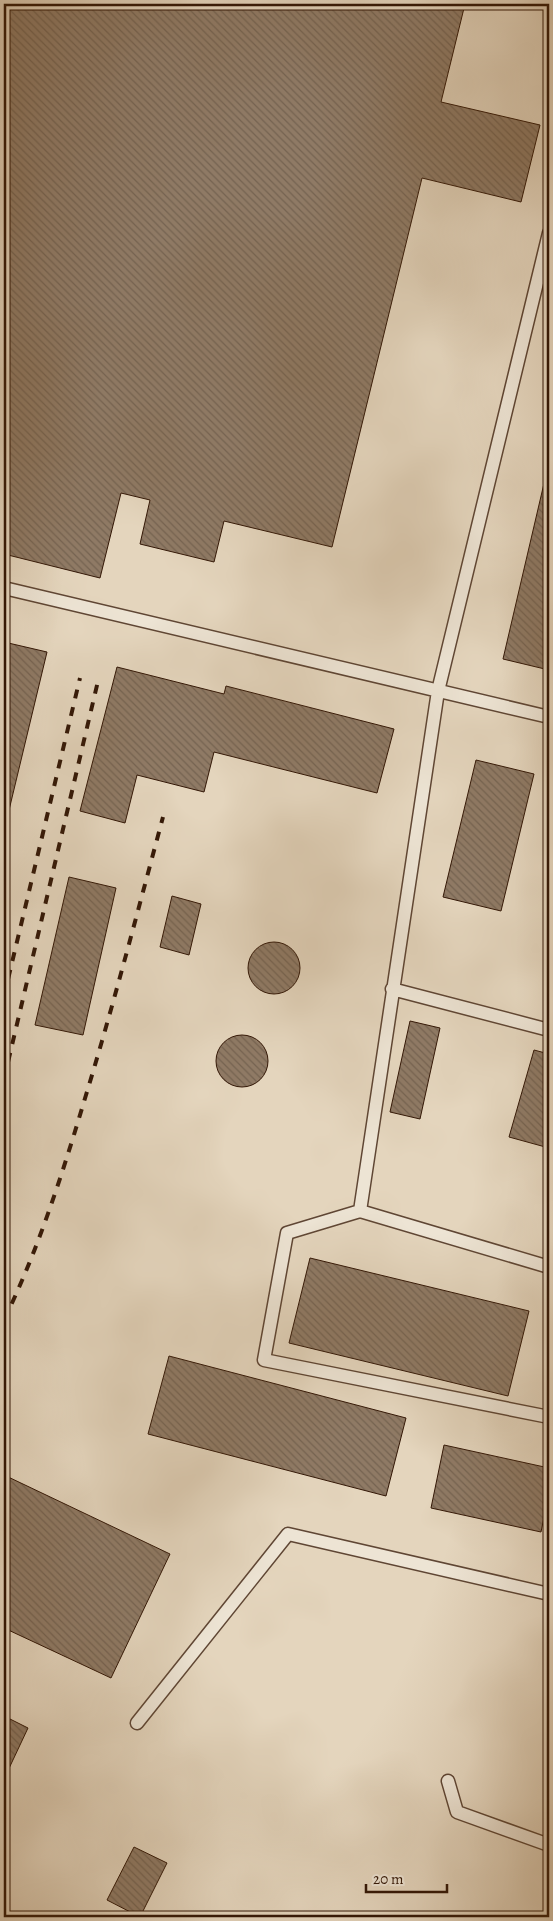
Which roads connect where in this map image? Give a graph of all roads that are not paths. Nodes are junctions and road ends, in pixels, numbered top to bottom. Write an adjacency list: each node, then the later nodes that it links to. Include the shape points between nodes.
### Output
1 (549, 232): 3 (lane)
2 (4, 588): 3 (lane)
3 (438, 691): 4 (lane); 5 (lane)
4 (549, 717)
5 (392, 989): 6 (lane); 7 (lane)
6 (549, 1030)
7 (360, 1211): 8 (lane); 9 (lane, via 286,1232 264,1360)
8 (549, 1267)
9 (549, 1417)
10 (549, 1594): 11 (lane, via 288,1534)
11 (138, 1723)
12 (448, 1781): 13 (lane, via 457,1812)
13 (549, 1844)

